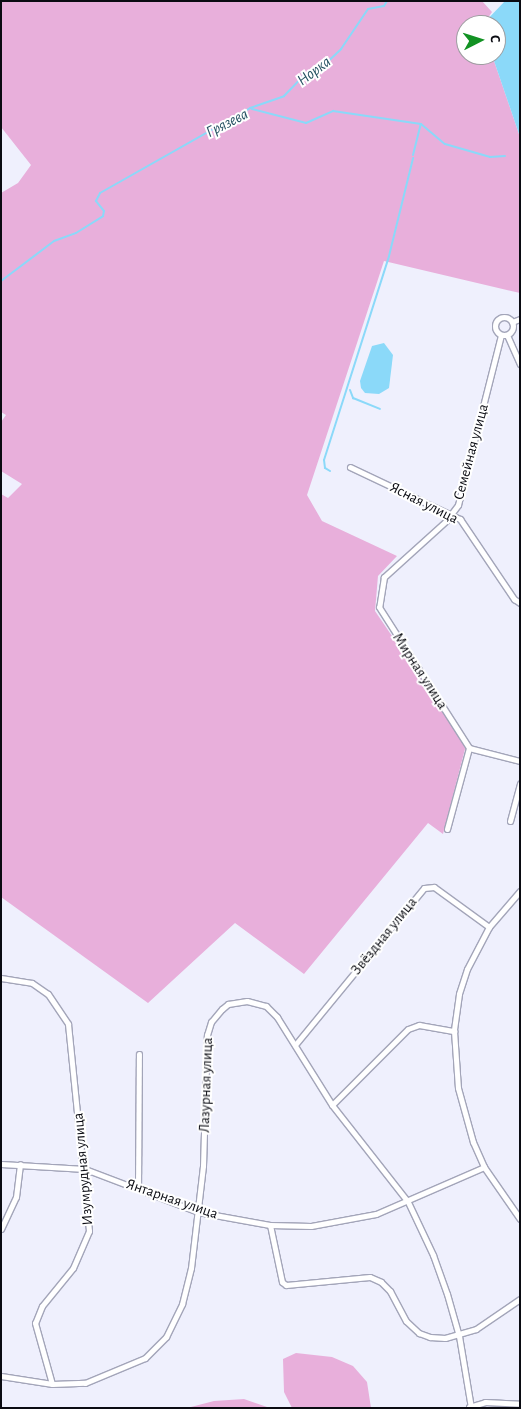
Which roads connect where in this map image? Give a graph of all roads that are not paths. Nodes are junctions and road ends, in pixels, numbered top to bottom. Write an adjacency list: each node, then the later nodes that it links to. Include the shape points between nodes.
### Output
1 (520, 319): 2 (street)
2 (512, 322): 3 (street, via 512,328); 3 (street, via 505,318 497,320 495,328)
3 (504, 335): 4 (street); 6 (street, Семейная улица)
4 (520, 364)
5 (350, 467): 6 (street, Ясная улица)
6 (453, 514): 7 (street, Семейная улица); 8 (street, Ясная улица, via 463,523 514,599)
7 (412, 552): 9 (street, Мирная улица, via 384,577 381,612)
8 (520, 603)
9 (469, 748): 10 (street); 13 (street)
10 (520, 761)
11 (520, 783): 12 (street)
12 (510, 821)
13 (448, 829)
14 (519, 893): 15 (street)
15 (490, 927): 17 (street, via 467,969 459,994); 18 (street, Звёздная улица, via 434,887 424,888)
16 (1, 978): 24 (street, Изумрудная улица, via 32,983 48,994 68,1024)
17 (454, 1031): 20 (street, via 419,1025 408,1029); 23 (street, via 458,1088)
18 (295, 1045): 20 (street, Лазурная улица); 27 (street, Лазурная улица, via 277,1017 256,1002 228,1004 210,1022 204,1058 203,1166)
19 (139, 1054): 25 (street)
20 (332, 1105): 26 (street, Лазурная улица)
21 (1, 1164): 22 (street, Янтарная улица)
22 (20, 1164): 24 (street, Янтарная улица); 30 (street, via 16,1197)
23 (484, 1167): 26 (street, Янтарная улица); 28 (street)
24 (85, 1168): 25 (street, Янтарная улица); 34 (street, Изумрудная улица, via 89,1231 83,1250 42,1306 35,1322)
25 (138, 1188): 27 (street, Янтарная улица)
26 (408, 1202): 29 (street, Янтарная улица, via 343,1222 311,1226); 32 (street, Лазурная улица, via 433,1255)
27 (198, 1212): 29 (street, Янтарная улица); 34 (street, Лазурная улица, via 182,1304 166,1337 145,1358 130,1366 85,1383)
28 (520, 1219)
29 (270, 1225): 32 (street, via 282,1282 286,1286 370,1277 390,1291 406,1321 419,1333 445,1338)
30 (1, 1230)
31 (520, 1299): 32 (street, via 476,1329)
32 (459, 1336): 36 (street, Лазурная улица)
33 (1, 1376): 34 (street, Лазурная улица)
34 (52, 1384)
35 (520, 1404): 36 (street, via 485,1402)
36 (470, 1407)

